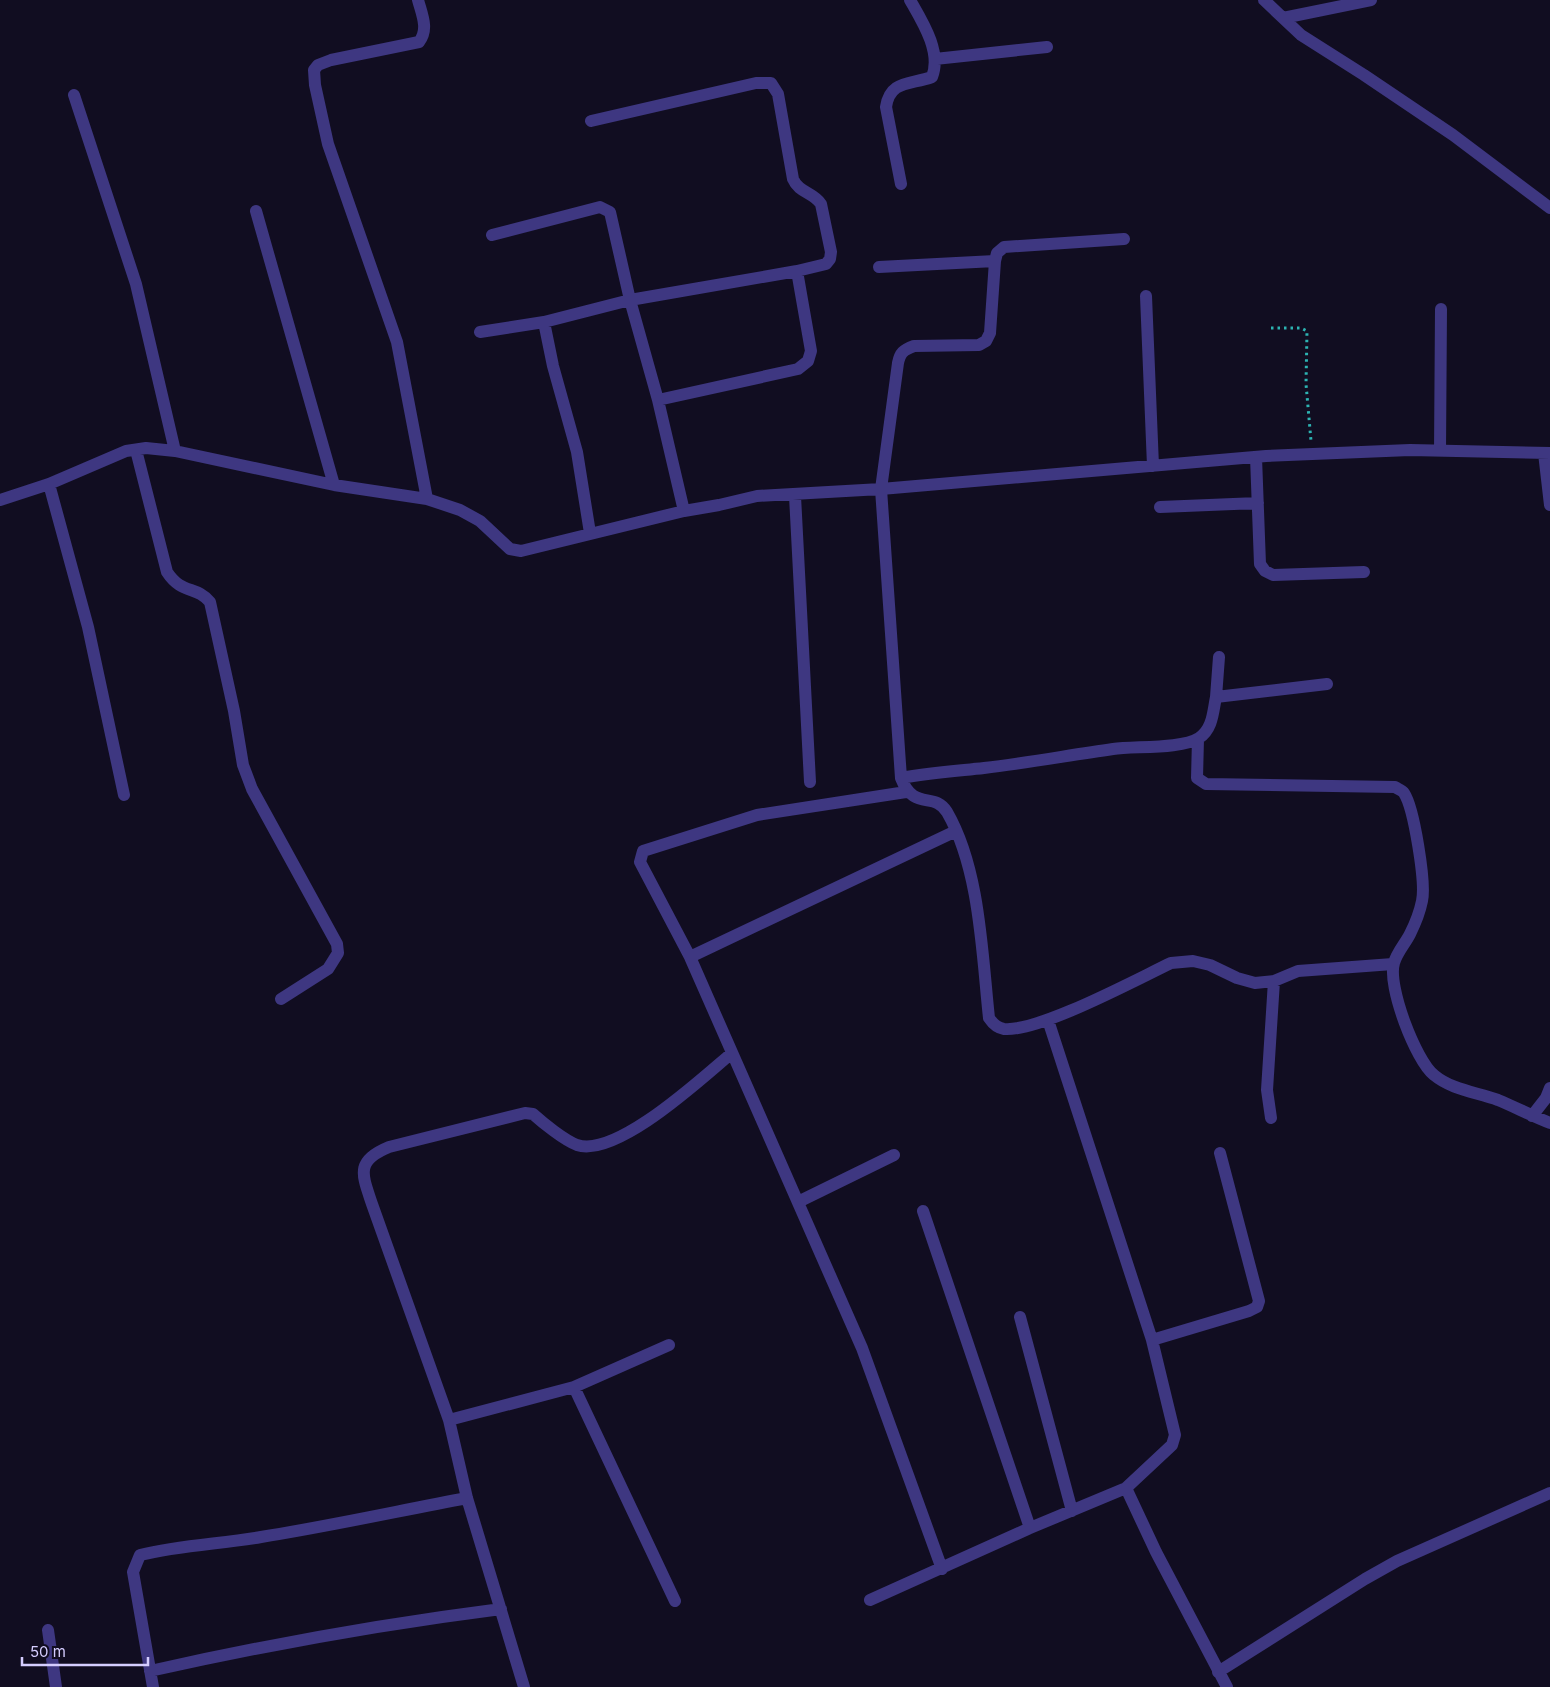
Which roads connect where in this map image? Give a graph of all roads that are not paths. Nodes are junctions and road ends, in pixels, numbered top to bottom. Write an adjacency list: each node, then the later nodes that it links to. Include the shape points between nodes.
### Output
1 (418, 0): 34 (street, via 425,28 419,42 331,60 314,70 328,144 397,342)
2 (910, 0): 7 (street)
3 (1264, 0): 5 (street)
4 (1371, 0): 5 (street)
5 (1283, 18): 11 (street, via 1314,44)
6 (1047, 47): 7 (street)
7 (935, 59): 10 (street, via 932,77 894,88 888,95 886,107)
8 (74, 95): 25 (street, via 136,284)
9 (591, 121): 17 (street, via 756,83 771,83 778,94 793,179 800,190 817,198 821,204 831,252 826,264)
10 (901, 184)
11 (1547, 202)
12 (256, 211): 31 (street)
13 (492, 236): 19 (street, via 600,207 607,209)
14 (1124, 239): 15 (street, via 1004,247 997,253)
15 (995, 261): 16 (street); 32 (street, via 990,333 986,340 979,345 914,346 900,354)
16 (879, 267)
17 (797, 271): 19 (street); 23 (street, via 811,351 808,361 798,369)
18 (1146, 296): 29 (street)
19 (630, 300): 21 (street); 23 (street)
20 (1441, 309): 26 (street)
21 (544, 322): 22 (street); 40 (street, via 577,452)
22 (480, 332)
23 (658, 400): 39 (street)
24 (136, 450): 25 (street); 30 (street, via 126,451); 54 (street, via 167,572 174,584 203,594 210,602 243,765 252,788 337,944 338,953 328,969)
25 (175, 451): 31 (street)
26 (1440, 451): 27 (street); 28 (street)
27 (1547, 453): 37 (street)
28 (1256, 457): 29 (street); 36 (street)
29 (1154, 466): 32 (street)
30 (49, 484): 35 (street); 49 (street, via 88,627)
31 (334, 485): 34 (street)
32 (881, 489): 33 (street); 46 (street)
33 (795, 496): 39 (street, via 758,496 719,506); 47 (street)
34 (427, 498): 40 (street, via 480,521 510,549 520,550)
35 (0, 500)
36 (1258, 503): 38 (street); 41 (street, via 1260,564 1265,571 1273,575)
37 (1550, 505)
38 (1160, 507)
39 (684, 510): 40 (street)
40 (590, 533)
41 (1364, 572)
42 (1219, 657): 44 (street)
43 (1326, 684): 44 (street)
44 (1216, 697): 45 (street, via 1210,724)
45 (1198, 740): 46 (street); 52 (street, via 1197,778 1206,784 1394,787 1403,792 1409,804 1423,877 1422,902 1410,934)
46 (901, 778): 48 (street)
47 (810, 782)
48 (906, 792): 50 (street, via 939,804); 51 (street, via 757,815 643,852 640,862)
49 (124, 795)
50 (956, 831): 51 (street); 55 (street, via 969,869 992,1024 1004,1029)
51 (690, 957): 56 (street)
52 (1393, 964): 53 (street, via 1298,971); 58 (street, via 1392,982 1398,1006 1425,1066 1435,1076 1459,1089 1500,1101)
53 (1274, 981): 55 (street, via 1255,983 1192,961 1171,963); 59 (street, via 1268,1090)
54 (280, 999)
55 (1048, 1020): 66 (street)
56 (732, 1053): 63 (street); 69 (street, via 645,1124 616,1140 577,1145 532,1114 525,1113 388,1147 366,1160 363,1169 372,1204)
57 (1550, 1088): 58 (street)
58 (1532, 1116): 60 (street)
59 (1271, 1118)
60 (1550, 1123)
61 (1220, 1153): 66 (street, via 1254,1278 1257,1307)
62 (894, 1155): 63 (street)
63 (798, 1202): 75 (street, via 862,1348)
64 (923, 1211): 74 (street)
65 (1020, 1317): 73 (street)
66 (1152, 1340): 70 (street, via 1174,1435 1172,1446)
67 (669, 1346): 68 (street)
68 (574, 1387): 69 (street); 77 (street)
69 (449, 1420): 72 (street)
70 (1126, 1488): 73 (street); 81 (street)
71 (1550, 1493): 81 (street, via 1365,1578)
72 (467, 1498): 78 (street); 80 (street, via 298,1531 140,1555 132,1572)
73 (1072, 1511): 74 (street)
74 (1030, 1528): 75 (street)
75 (942, 1568): 76 (street)
76 (870, 1600)
77 (675, 1601)
78 (501, 1609): 80 (street, via 222,1655); 84 (street)
79 (48, 1630): 82 (street)
80 (150, 1671): 83 (street)
81 (1218, 1672): 85 (street)
82 (56, 1687)
83 (153, 1687)
84 (524, 1687)
85 (1227, 1687)

